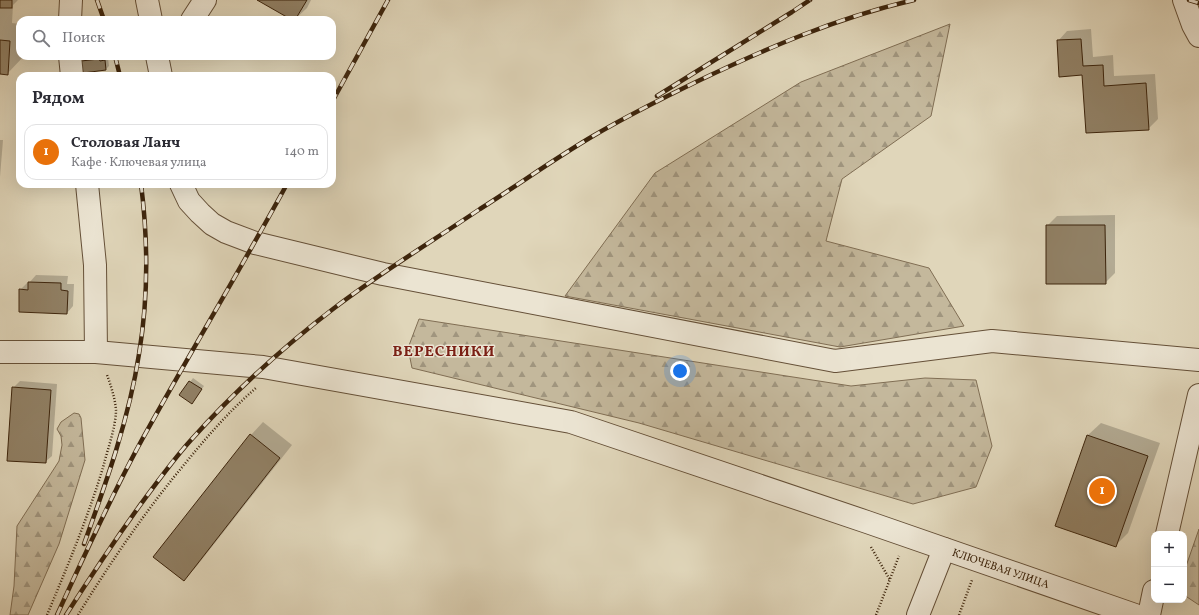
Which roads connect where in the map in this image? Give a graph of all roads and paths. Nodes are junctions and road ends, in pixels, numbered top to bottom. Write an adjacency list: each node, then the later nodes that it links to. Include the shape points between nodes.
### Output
1 (71, 0): 5 (street)
2 (147, 0): 6 (street)
3 (204, 0): 7 (street)
4 (1184, 0): 8 (street)
5 (70, 16)
6 (150, 16)
7 (194, 16)
8 (1199, 36)
9 (70, 60): 10 (street)
10 (72, 72)
11 (87, 188): 14 (street, via 94,265)
12 (183, 188): 15 (street, via 189,201 212,224 255,243 383,274 835,361 992,341)
13 (0, 352): 14 (street, КЛЮЧЕВАЯ УЛИЦА)
14 (96, 352): 20 (street, КЛЮЧЕВАЯ УЛИЦА, via 263,367 571,422)
15 (1199, 360)
16 (114, 373): 26 (path, via 106,373 116,411 108,451 93,500)
17 (253, 384): 27 (path, via 260,385 214,430 158,497)
18 (1199, 396): 19 (street)
19 (1168, 531)
20 (907, 536): 22 (street, КЛЮЧЕВАЯ УЛИЦА); 24 (path)
21 (870, 544): 24 (path)
22 (944, 549): 23 (street, КЛЮЧЕВАЯ УЛИЦА); 29 (street)
23 (980, 561): 30 (path); 31 (street, КЛЮЧЕВАЯ УЛИЦА)
24 (890, 580): 28 (path)
25 (1151, 603): 32 (street)
26 (47, 615)
27 (78, 615)
28 (876, 615)
29 (918, 615)
30 (959, 615)
31 (1135, 615)
32 (1148, 615)

